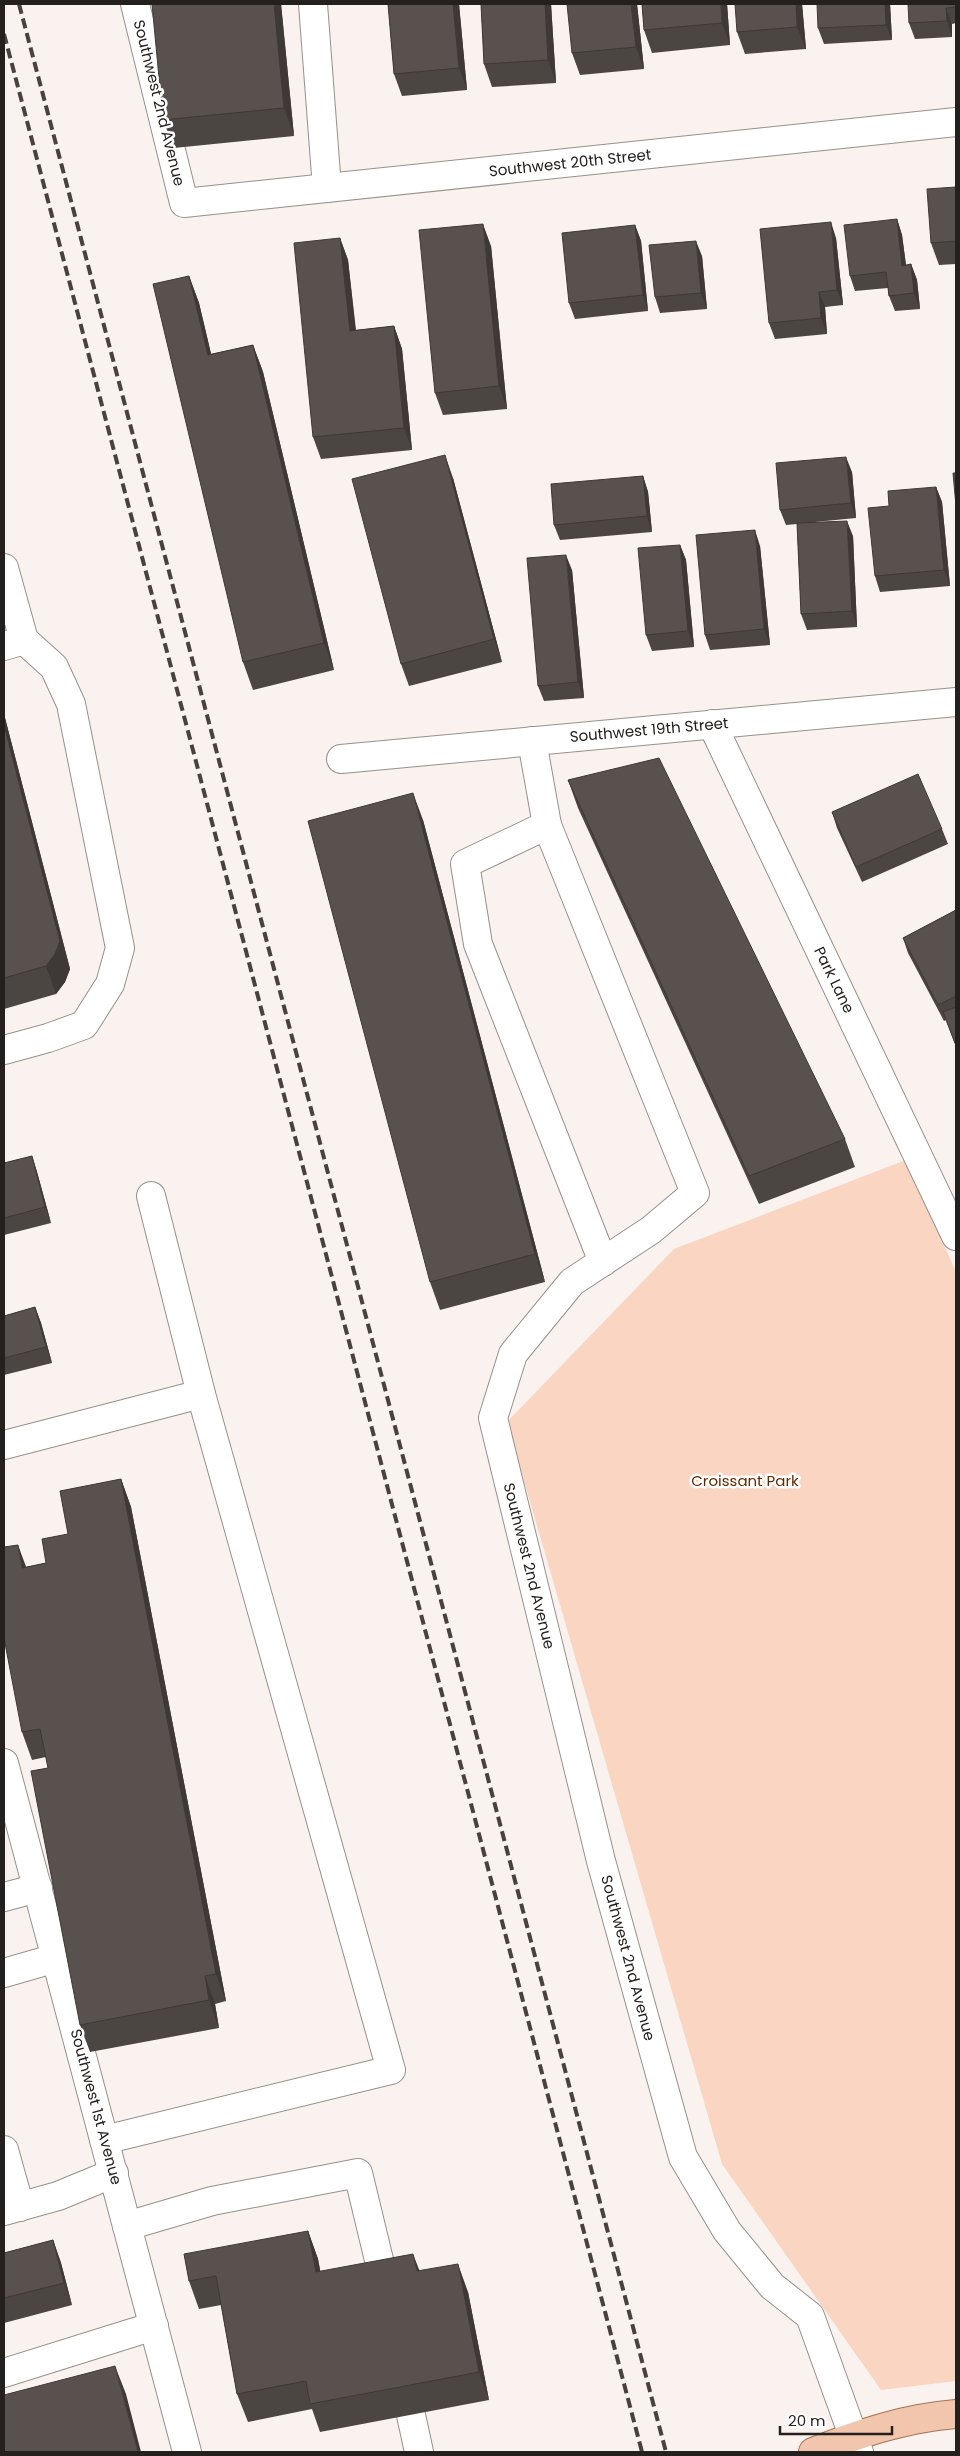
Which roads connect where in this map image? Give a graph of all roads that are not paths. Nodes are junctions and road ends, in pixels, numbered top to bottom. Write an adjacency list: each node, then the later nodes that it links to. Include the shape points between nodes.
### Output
1 (135, 4): 5 (street, Southwest 2nd Avenue)
2 (313, 4): 4 (street)
3 (956, 122): 4 (street, Southwest 20th Street)
4 (327, 188): 5 (street, Southwest 20th Street)
5 (184, 203)
6 (4, 568): 7 (street)
7 (14, 643): 13 (street, via 54,667 71,704 120,948 110,984 84,1025)
8 (956, 702): 9 (street, Southwest 19th Street)
9 (712, 724): 10 (street, Southwest 19th Street); 15 (street, Park Lane)
10 (532, 741): 11 (street, Southwest 19th Street); 12 (street)
11 (341, 759)
12 (547, 826): 16 (street, via 695,1193 651,1230); 16 (street, via 465,864 478,944)
13 (4, 1050)
14 (151, 1196): 17 (street)
15 (956, 1236)
16 (603, 1262): 34 (street, Southwest 2nd Avenue, via 572,1282 513,1354 493,1418 601,1861 683,2157 727,2230 772,2286 810,2316)
17 (201, 1394): 18 (street); 24 (street, via 391,2070)
18 (4, 1446)
19 (4, 1763): 20 (street, Southwest 1st Avenue)
20 (38, 1888): 21 (street); 22 (street, Southwest 1st Avenue)
21 (4, 1897)
22 (56, 1958): 23 (street); 24 (street, Southwest 1st Avenue)
23 (4, 1973)
24 (104, 2140): 26 (street, Southwest 1st Avenue)
25 (4, 2150): 27 (street)
26 (114, 2173): 27 (street, via 58,2196); 28 (street, Southwest 1st Avenue)
27 (12, 2209)
28 (127, 2226): 29 (street, via 212,2201 358,2173); 30 (street, Southwest 1st Avenue)
29 (386, 2289)
30 (154, 2326): 31 (street); 35 (street, Southwest 1st Avenue)
31 (4, 2373)
32 (956, 2414): 34 (main road, via 920,2417)
33 (411, 2415): 36 (street)
34 (856, 2444): 37 (main road)
35 (187, 2452)
36 (419, 2452)
37 (813, 2452)

